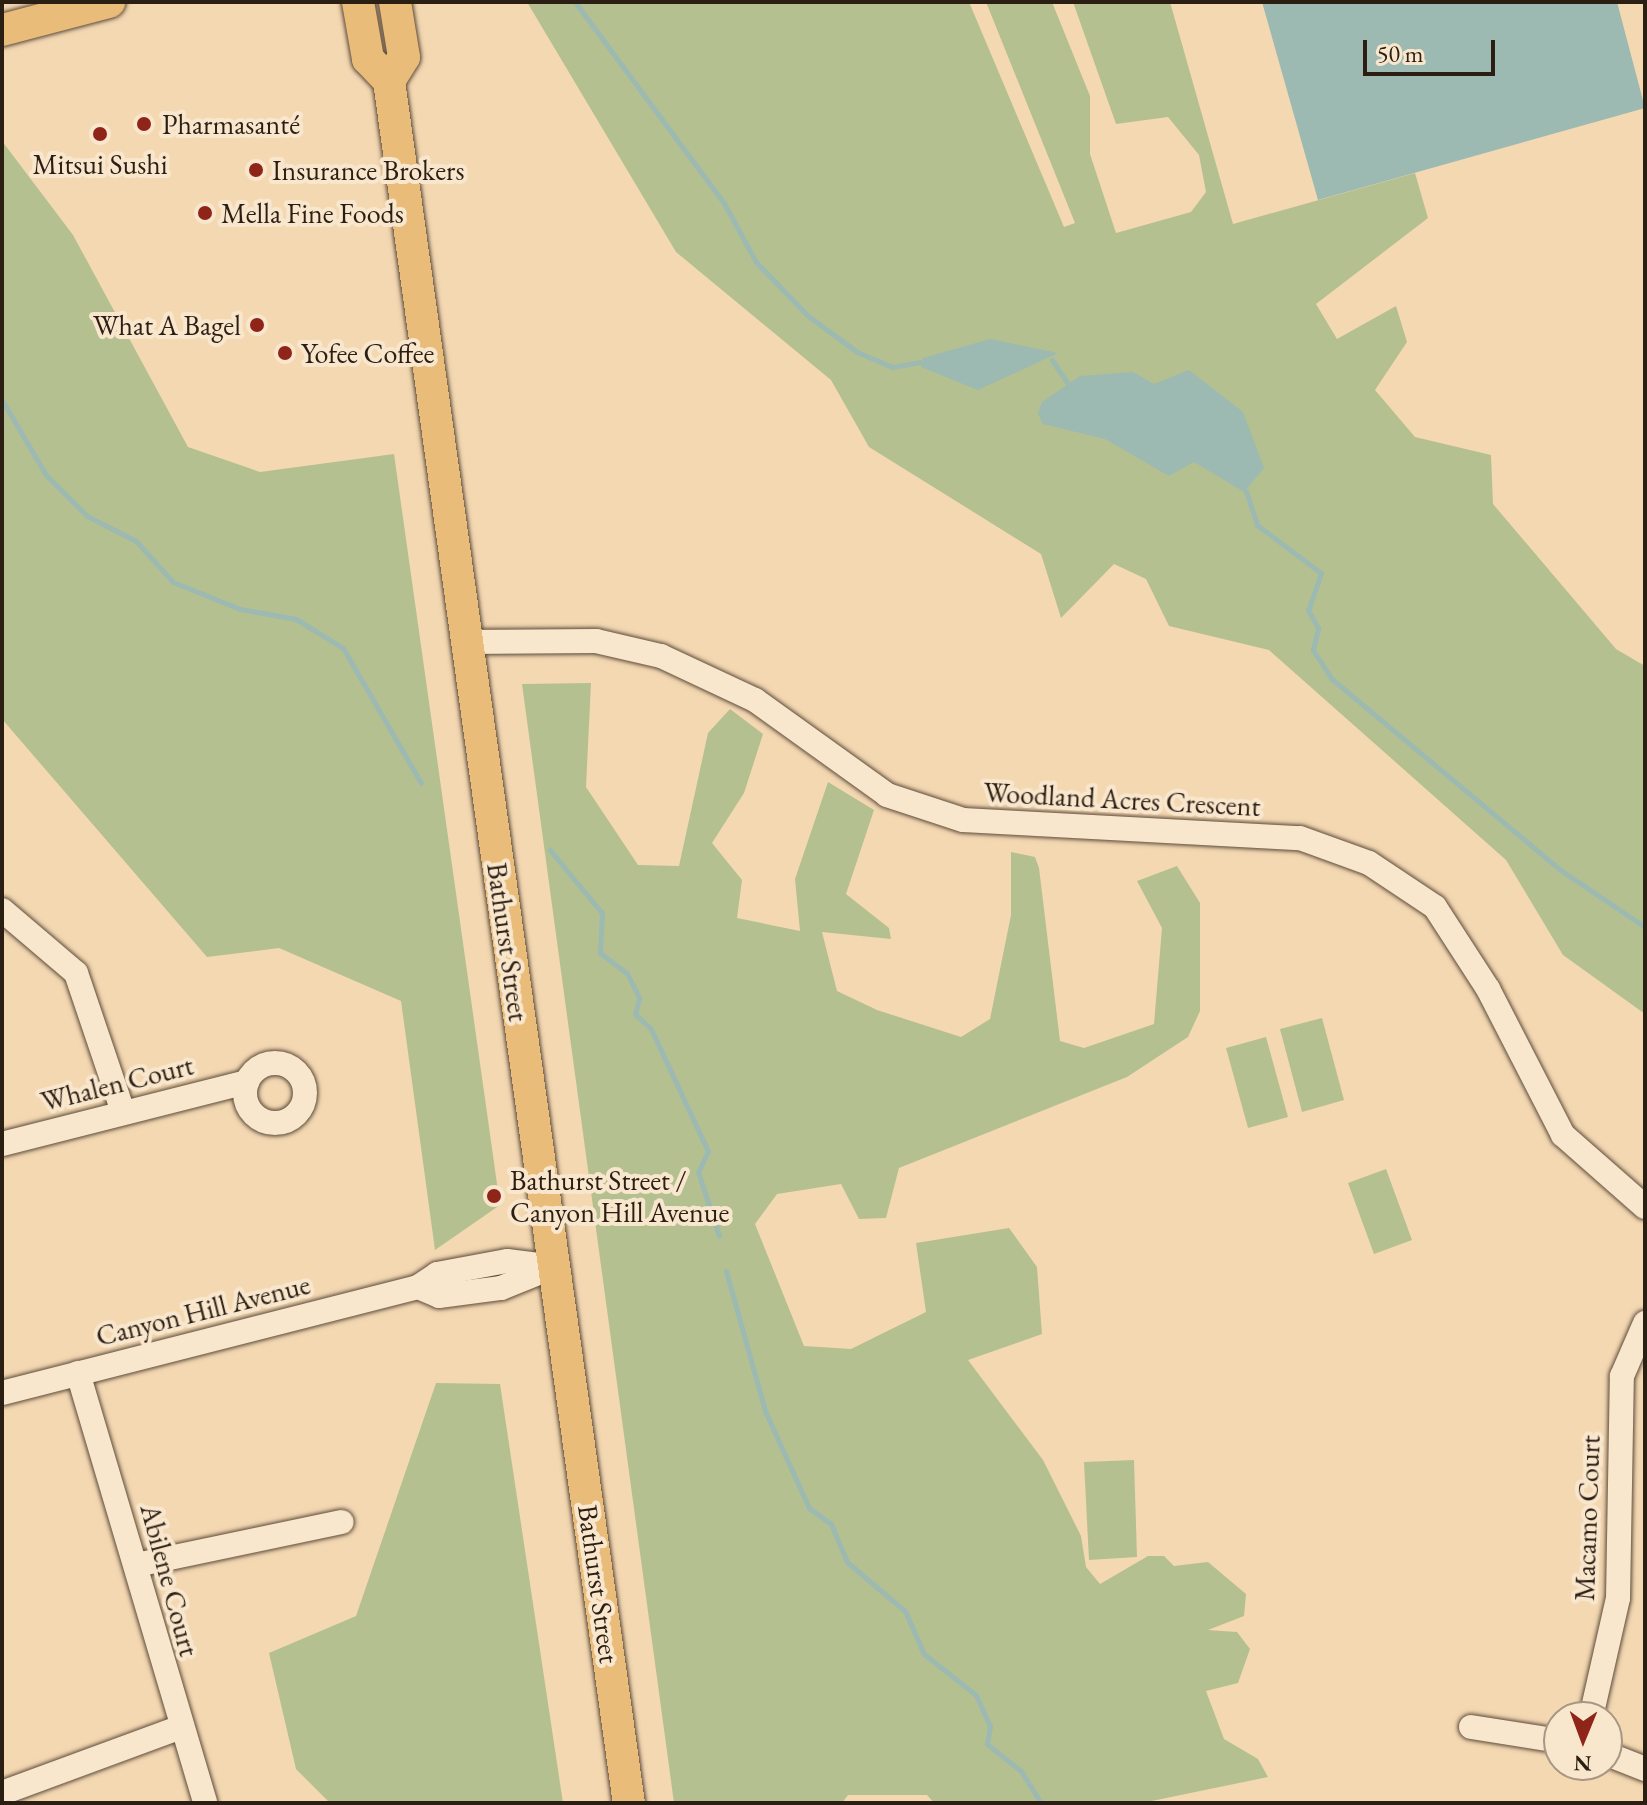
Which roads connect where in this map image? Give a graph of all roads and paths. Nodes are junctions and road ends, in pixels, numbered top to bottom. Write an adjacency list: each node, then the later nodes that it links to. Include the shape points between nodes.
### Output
1 (109, 2): 4 (main road)
2 (358, 2): 5 (main road, Bathurst Street, via 368,59)
3 (395, 2): 5 (main road, Bathurst Street, via 404,57)
4 (2, 30)
5 (389, 81): 6 (main road, Bathurst Street)
6 (465, 642): 11 (street, Woodland Acres Crescent, via 596,641 661,656 755,700 887,795 963,820 1300,838 1369,863 1435,907 1488,989 1563,1135); 12 (main road, Bathurst Street)
7 (2, 910): 9 (street, via 76,973)
8 (247, 1082): 9 (street, Whalen Court)
9 (123, 1112): 10 (street, Whalen Court)
10 (2, 1144)
11 (1645, 1207)
12 (555, 1267): 14 (street, Canyon Hill Avenue, via 507,1261 437,1274 418,1287); 26 (main road, Bathurst Street)
13 (1645, 1323): 18 (street, Macamo Court, via 1622,1376 1618,1598)
14 (78, 1373): 15 (street, Canyon Hill Avenue); 17 (street, Abilene Court)
15 (2, 1393)
16 (342, 1522): 17 (street)
17 (136, 1565): 20 (street, Abilene Court)
18 (1595, 1701)
19 (1471, 1727): 21 (street)
20 (179, 1728): 24 (street); 25 (street, Abilene Court)
21 (1543, 1738)
22 (1623, 1760): 23 (street)
23 (1645, 1769)
24 (2, 1793)
25 (205, 1803)
26 (629, 1803)

